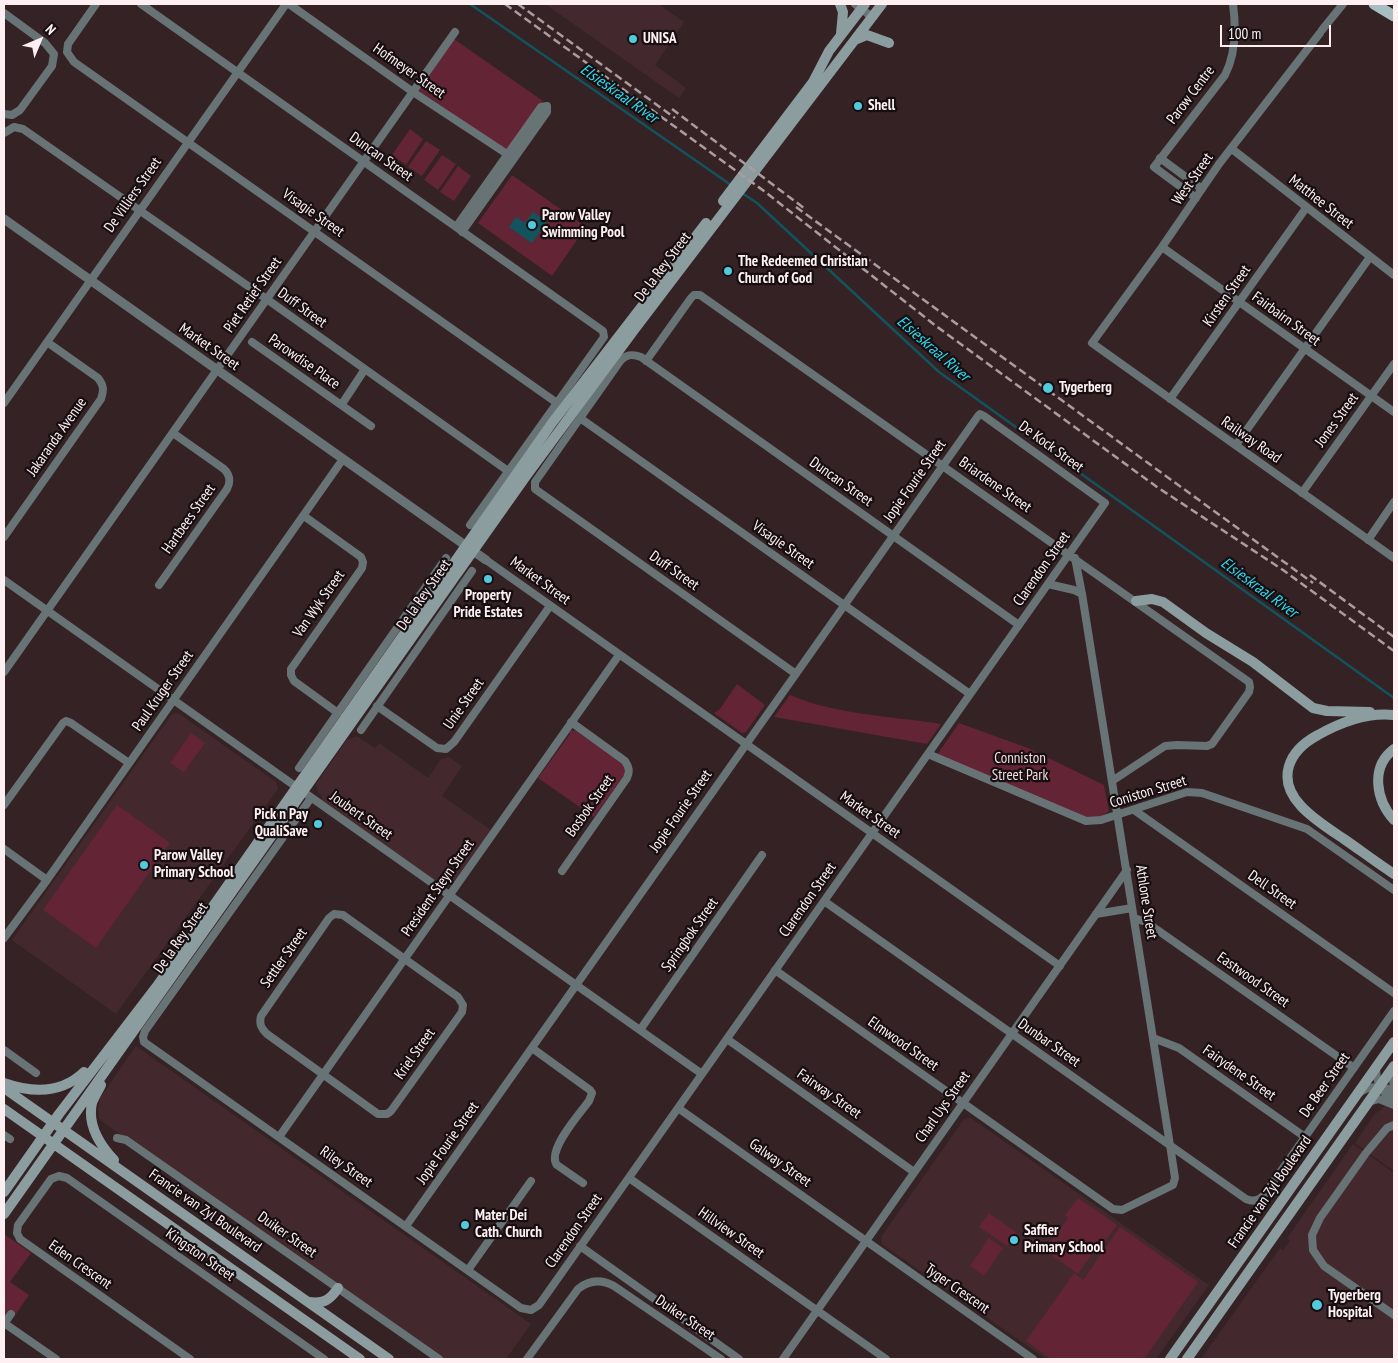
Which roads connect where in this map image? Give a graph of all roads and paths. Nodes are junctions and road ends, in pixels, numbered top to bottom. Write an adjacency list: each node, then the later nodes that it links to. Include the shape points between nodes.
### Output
1 (96, 4): 22 (street, Visagie Street, via 68,44 68,52 74,62)
2 (142, 4): 18 (street, Duncan Street)
3 (286, 4): 18 (street, De Villiers Street)
4 (290, 4): 19 (street, Hofmeyer Street)
5 (840, 4): 15 (main road, via 843,12)
6 (882, 4): 12 (main road, De la Rey Street)
7 (1233, 4): 25 (street, Parow Centre, via 1234,41 1225,75)
8 (1343, 4): 23 (street, West Street)
9 (1374, 4): 13 (main road)
10 (861, 5): 12 (street); 15 (main road, De la Rey Street)
11 (4, 13): 20 (street, via 54,54 52,66 20,110 12,115)
12 (872, 16): 16 (main road, De la Rey Street)
13 (1394, 16)
14 (455, 32): 19 (street, Piet Retief Street)
15 (841, 35): 28 (main road, De la Rey Street, via 813,82)
16 (854, 40): 17 (main road, via 868,35); 28 (main road, De la Rey Street)
17 (889, 43)
18 (237, 72): 22 (street, De Villiers Street); 26 (street, Duncan Street)
19 (413, 92): 24 (street, Hofmeyer Street); 26 (street, Piet Retief Street)
20 (4, 114)
21 (4, 133): 31 (street, Duff Street, via 14,127 24,129)
22 (187, 141): 31 (street, De Villiers Street); 34 (street, Visagie Street)
23 (1232, 149): 27 (street, West Street); 30 (street, Matthee Street)
24 (511, 157): 24 (street, via 541,107 547,106 547,112); 33 (street)
25 (1160, 158): 27 (street); 29 (street, Parow Centre, via 1154,167)
26 (363, 162): 33 (street, Duncan Street); 34 (street, Piet Retief Street)
27 (1202, 189): 29 (street, West Street)
28 (729, 198): 72 (main road, De la Rey Street, via 552,423)
29 (1196, 198): 35 (street, West Street)
30 (1306, 208): 36 (street, Matthee Street); 41 (street, Kirsten Street)
31 (139, 210): 39 (street, De Villiers Street); 40 (street, Duff Street)
32 (4, 219): 39 (street, Market Street)
33 (459, 229): 53 (street, Duncan Street, via 604,333)
34 (315, 232): 40 (street, Piet Retief Street); 53 (street, Visagie Street)
35 (1162, 247): 41 (street, Fairbairn Street); 44 (street, West Street)
36 (1370, 257): 38 (street, Matthee Street); 45 (street)
37 (1394, 263): 38 (street)
38 (1391, 273)
39 (90, 280): 42 (street, De Villiers Street); 48 (street, Market Street)
40 (268, 300): 48 (street, Piet Retief Street); 49 (street, Duff Street)
41 (1239, 302): 45 (street, Fairbairn Street); 51 (street, Kirsten Street)
42 (47, 342): 52 (street, De Villiers Street); 70 (street, Jakaranda Avenue, via 98,378 104,390 101,399)
43 (252, 342): 54 (street, Parowdise Place)
44 (1092, 342): 51 (street, Railway Road)
45 (1305, 349): 50 (street, Fairbairn Street); 60 (street)
46 (646, 361): 57 (street, via 634,355 623,358); 62 (street, Briardene Street, via 691,298 702,295); 69 (street, Duncan Street)
47 (1394, 364): 50 (street, Jones Street)
48 (218, 369): 59 (street, Piet Retief Street); 61 (street, Market Street)
49 (365, 369): 54 (street, Parowdise Place); 63 (street, Duff Street)
50 (1371, 396): 55 (street, Fairbairn Street); 64 (street, Jones Street)
51 (1170, 399): 60 (street, Railway Road)
52 (4, 403)
53 (557, 403): 63 (street)
54 (342, 404): 58 (street, Parowdise Place)
55 (1394, 412)
56 (980, 414): 62 (street, Jopie Fourie Street); 66 (street, De Kock Street)
57 (580, 418): 83 (street, Visagie Street); 89 (street, Duff Street, via 535,482 536,490)
58 (371, 426)
59 (174, 433): 80 (street, Hartbees Street, via 224,469 230,482); 85 (street, Piet Retief Street)
60 (1236, 446): 64 (street, Railway Road)
61 (343, 459): 67 (street, Paul Kruger Street); 72 (street, Market Street)
62 (942, 465): 69 (street, Jopie Fourie Street); 73 (street, Briardene Street)
63 (508, 471): 68 (street)
64 (1302, 493): 71 (street, Railway Road)
65 (1394, 502): 71 (street)
66 (1105, 504): 73 (street, Clarendon Street)
67 (304, 516): 91 (street, Paul Kruger Street); 93 (street, Van Wyk Street, via 361,556 363,562 362,568 291,669 294,681)
68 (470, 525)
69 (893, 536): 83 (street, Jopie Fourie Street); 86 (street, Duncan Street)
70 (4, 537)
71 (1368, 540): 75 (street, Railway Road)
72 (469, 548): 76 (street, Market Street); 104 (main road, De la Rey Street)
73 (1072, 556): 79 (street, Clarendon Street); 81 (street, Athlone Street); 82 (street, Briardene Street)
74 (446, 558): 93 (street, De la Rey Street)
75 (1394, 558)
76 (486, 560): 84 (street, Market Street)
77 (472, 571): 92 (street, De la Rey Street)
78 (4, 580): 85 (street, Joubert Street)
79 (1048, 584): 81 (street); 86 (street, Clarendon Street)
80 (159, 585)
81 (1082, 594): 103 (street, Athlone Street)
82 (1136, 601): 94 (main road, via 1152,599 1163,602 1253,662 1313,708 1364,710); 103 (street, Briardene Street, via 1247,680 1249,692 1210,745 1165,746)
83 (844, 605): 89 (street, Jopie Fourie Street); 90 (street, Visagie Street)
84 (550, 606): 87 (street, Market Street); 92 (street, Unie Street, via 446,749 437,748)
85 (47, 611): 88 (street, Piet Retief Street); 91 (street, Joubert Street)
86 (1019, 625): 90 (street, Clarendon Street)
87 (619, 655): 96 (street, President Steyn Street); 98 (street, Market Street)
88 (4, 672)
89 (796, 674): 98 (street, Jopie Fourie Street)
90 (970, 694): 100 (street, Clarendon Street)
91 (174, 700): 101 (street, Paul Kruger Street); 104 (street, Joubert Street)
92 (377, 706): 97 (street, De la Rey Street)
93 (338, 713): 102 (street, De la Rey Street)
94 (1381, 715): 95 (main road); 114 (main road, via 1367,715 1332,726 1299,748 1287,772 1292,795 1308,813)
95 (1394, 715)
96 (571, 722): 113 (street, Bosbok Street, via 625,761 630,772); 117 (street, President Steyn Street)
97 (362, 730)
98 (745, 744): 109 (street, Market Street); 126 (street, Jopie Fourie Street)
99 (1394, 748): 108 (main road, via 1382,762 1378,777 1381,798)
100 (928, 754): 107 (street, Coniston Street, via 1081,821); 109 (street, Clarendon Street)
101 (129, 763): 105 (street, via 66,721); 115 (street, Paul Kruger Street)
102 (299, 768)
103 (1112, 781): 107 (street, Athlone Street)
104 (303, 792): 117 (street, Joubert Street); 134 (street, De la Rey Street, via 145,1031); 137 (main road, De la Rey Street); 138 (main road, De la Rey Street)
105 (4, 805)
106 (1134, 810): 107 (street, Coniston Street); 116 (street, Coniston Street, via 1187,792 1202,792 1307,829); 127 (street, Dell Street)
107 (1118, 815): 112 (street, Athlone Street)
108 (1394, 820)
109 (872, 833): 118 (street, Clarendon Street); 124 (street, Market Street)
110 (4, 849): 115 (street)
111 (762, 855): 129 (street, Springbok Street)
112 (1127, 870): 119 (street, Athlone Street); 120 (street, Charl Uys Street)
113 (562, 871)
114 (1394, 874)
115 (46, 880): 122 (street, Paul Kruger Street)
116 (1394, 890)
117 (449, 895): 123 (street, President Steyn Street); 126 (street, Joubert Street)
118 (824, 901): 125 (street, Clarendon Street); 130 (street, Dunbar Street)
119 (1132, 908): 120 (street); 121 (street, Athlone Street)
120 (1096, 914): 124 (street, Charl Uys Street)
121 (1134, 918): 131 (street, Athlone Street); 141 (street, Eastwood Street, via 1146,922)
122 (4, 938)
123 (405, 959): 143 (street, President Steyn Street); 143 (street, Kriel Street, via 458,997 463,1005 462,1012 392,1111 378,1114); 143 (street, Settler Street, via 343,915 329,918 260,1022 267,1034)
124 (1060, 966): 130 (street, Charl Uys Street)
125 (776, 970): 132 (street, Clarendon Street); 153 (street, Elmwood Street)
126 (576, 985): 129 (street, Joubert Street); 135 (street, Jopie Fourie Street)
127 (1394, 993)
128 (1394, 1011): 141 (street, De Beer Street)
129 (640, 1030): 144 (street, Joubert Street)
130 (1012, 1034): 153 (street, Charl Uys Street); 166 (street, Dunbar Street)
131 (1153, 1038): 163 (street, Fairydene Street, via 1179,1048); 166 (street, Athlone Street)
132 (727, 1039): 144 (street, Clarendon Street); 167 (street, Fairway Street)
133 (1394, 1042): 140 (main road, Francie van Zyl Boulevard)
134 (146, 1044): 162 (street, Riley Street)
135 (532, 1048): 171 (street, via 592,1093 554,1156 558,1165); 177 (street, Jopie Fourie Street)
136 (4, 1050): 142 (street)
137 (102, 1055): 146 (main road, via 72,1083 53,1090 30,1090); 158 (main road, De la Rey Street)
138 (112, 1062): 160 (main road, De la Rey Street); 173 (main road, via 92,1103 92,1124 105,1150)
139 (1394, 1066): 147 (main road, Francie van Zyl Boulevard)
140 (1376, 1067): 147 (street); 151 (main road, Francie van Zyl Boulevard)
141 (1354, 1068): 163 (street, De Beer Street)
142 (36, 1073)
143 (323, 1074): 162 (street, President Steyn Street)
144 (702, 1074): 156 (street, Clarendon Street)
145 (1394, 1077): 149 (street)
146 (4, 1083)
147 (1379, 1087): 150 (street); 151 (street, via 1362,1090); 152 (street); 154 (main road, Francie van Zyl Boulevard)
148 (4, 1088): 158 (main road, Francie van Zyl Boulevard)
149 (1394, 1088)
150 (1394, 1092)
151 (1357, 1095): 201 (main road, Francie van Zyl Boulevard)
152 (1394, 1100)
153 (963, 1103): 167 (street, Charl Uys Street); 175 (street, Elmwood Street)
154 (1368, 1103): 155 (street, via 1379,1099); 202 (main road, Francie van Zyl Boulevard)
155 (1394, 1105)
156 (678, 1108): 169 (street, Clarendon Street); 178 (street, Galway Street)
157 (4, 1109): 161 (main road)
158 (53, 1122): 160 (main road, Francie van Zyl Boulevard); 161 (main road, De la Rey Street)
159 (1394, 1125): 186 (street, via 1387,1128 1366,1153 1320,1218 1312,1235 1313,1250 1324,1266)
160 (63, 1129): 165 (main road, De la Rey Street); 173 (main road, Francie van Zyl Boulevard)
161 (43, 1137): 165 (main road); 172 (main road, De la Rey Street)
162 (279, 1137): 177 (street, Riley Street)
163 (1305, 1137): 174 (street, De Beer Street)
164 (117, 1138): 181 (street, Duiker Street, via 126,1140)
165 (53, 1144): 176 (main road, De la Rey Street); 192 (main road)
166 (1170, 1145): 174 (street, Dunbar Street, via 1246,1199); 175 (street, Athlone Street, via 1175,1178 1173,1185 1122,1210)
167 (914, 1172): 178 (street, Charl Uys Street)
168 (59, 1176): 188 (street, Kingston Street, via 67,1178); 190 (street, Eden Crescent, via 49,1181 19,1223 19,1237)
169 (629, 1178): 179 (street, Clarendon Street); 184 (street, Hillview Street)
170 (531, 1181): 180 (street)
171 (583, 1183)
172 (4, 1192)
173 (154, 1193): 182 (main road, Francie van Zyl Boulevard)
174 (1261, 1199)
175 (1113, 1209)
176 (4, 1214)
177 (406, 1226): 180 (street, Riley Street)
178 (866, 1241): 184 (street, Charl Uys Street); 200 (street, Tyger Crescent)
179 (580, 1246): 183 (street, Clarendon Street, via 539,1305); 197 (street)
180 (468, 1270): 183 (street, Riley Street, via 521,1308)
181 (338, 1288): 182 (main road, via 325,1302); 194 (street, Duiker Street)
182 (308, 1302): 193 (main road, Francie van Zyl Boulevard)
183 (531, 1310)
184 (817, 1310): 198 (street, Charl Uys Street); 199 (street)
185 (11, 1314): 187 (street)
186 (1394, 1315)
187 (4, 1324): 189 (street)
188 (314, 1356): 191 (street, Kingston Street)
189 (56, 1359)
190 (190, 1359)
191 (324, 1359)
192 (360, 1359)
193 (389, 1359)
194 (439, 1359)
195 (527, 1359): 196 (street, Duiker Street, via 578,1289 597,1281 614,1286)
196 (721, 1359)
197 (739, 1359)
198 (783, 1359)
199 (886, 1359)
200 (1033, 1359)
201 (1170, 1359)
202 (1187, 1359)

